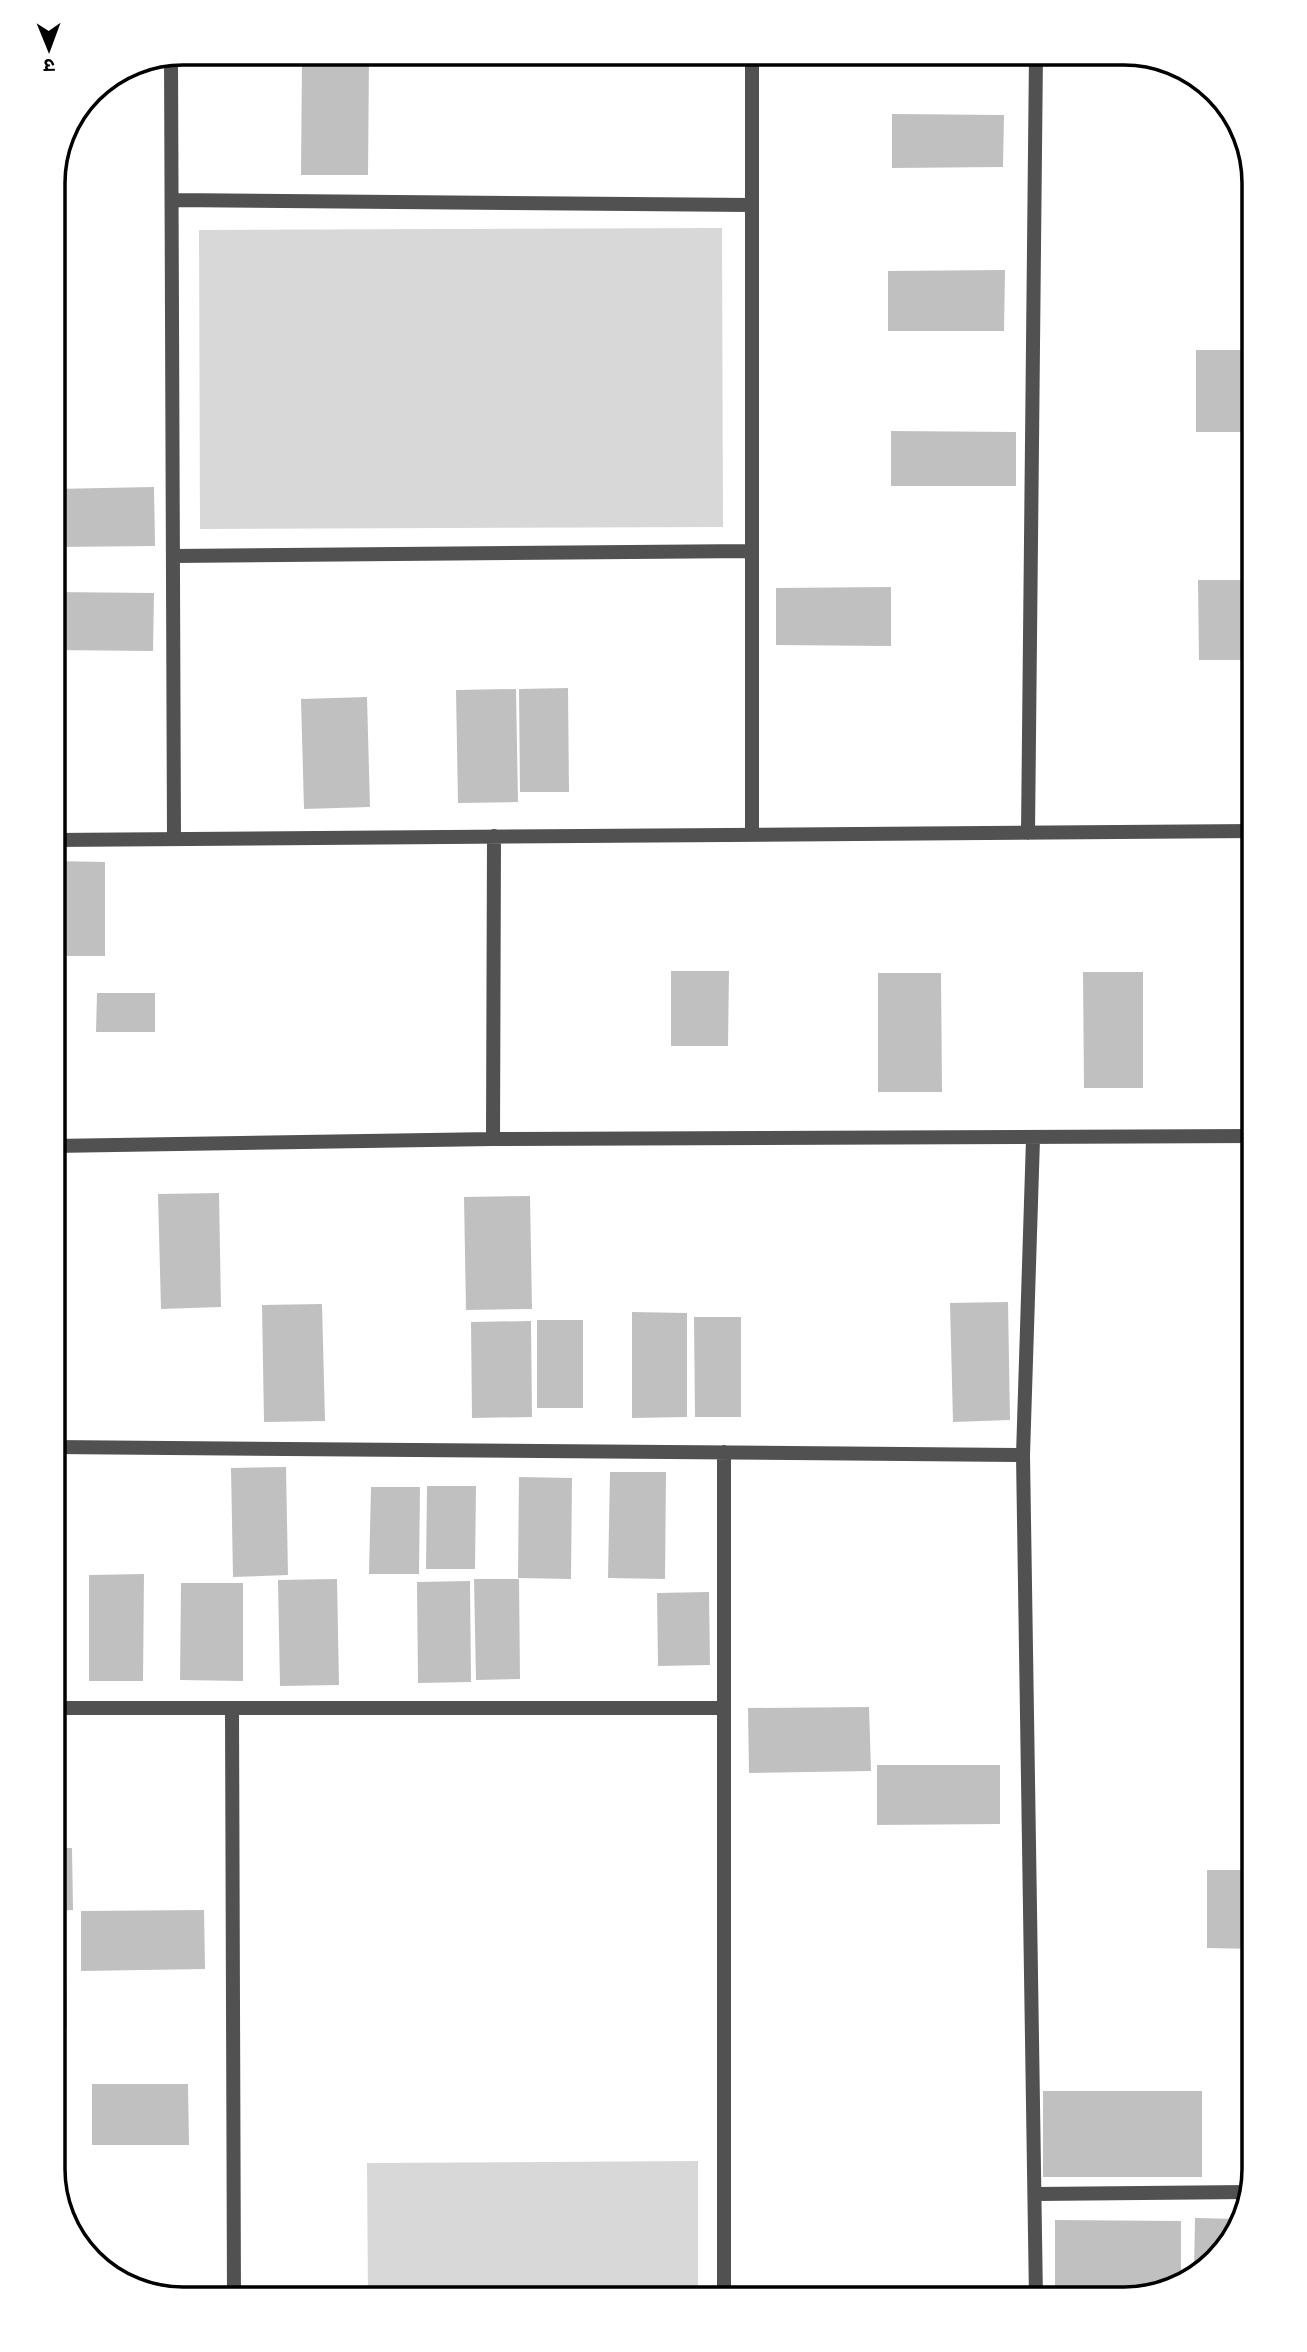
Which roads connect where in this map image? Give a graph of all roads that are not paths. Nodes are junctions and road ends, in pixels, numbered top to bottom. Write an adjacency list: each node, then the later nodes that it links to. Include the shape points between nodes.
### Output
1 (752, 65): 5 (street)
2 (1036, 65): 9 (street)
3 (171, 66): 4 (street)
4 (172, 200): 5 (street); 7 (street)
5 (752, 205): 6 (street)
6 (752, 551): 7 (street); 10 (street)
7 (173, 555): 12 (street)
8 (1242, 831): 9 (street)
9 (1028, 833): 10 (street)
10 (752, 835): 11 (street)
11 (494, 836): 12 (street); 15 (street)
12 (174, 839): 13 (street)
13 (65, 840)
14 (1242, 1136): 16 (street)
15 (493, 1139): 16 (street); 17 (street)
16 (1033, 1139): 20 (street)
17 (65, 1146)
18 (65, 1447): 19 (street)
19 (724, 1452): 20 (street); 22 (street)
20 (1023, 1455): 25 (street)
21 (65, 1708): 23 (street)
22 (724, 1708): 23 (street); 27 (street)
23 (232, 1709): 26 (street)
24 (1240, 2192): 25 (street)
25 (1035, 2194): 28 (street)
26 (234, 2287)
27 (724, 2287)
28 (1036, 2287)

